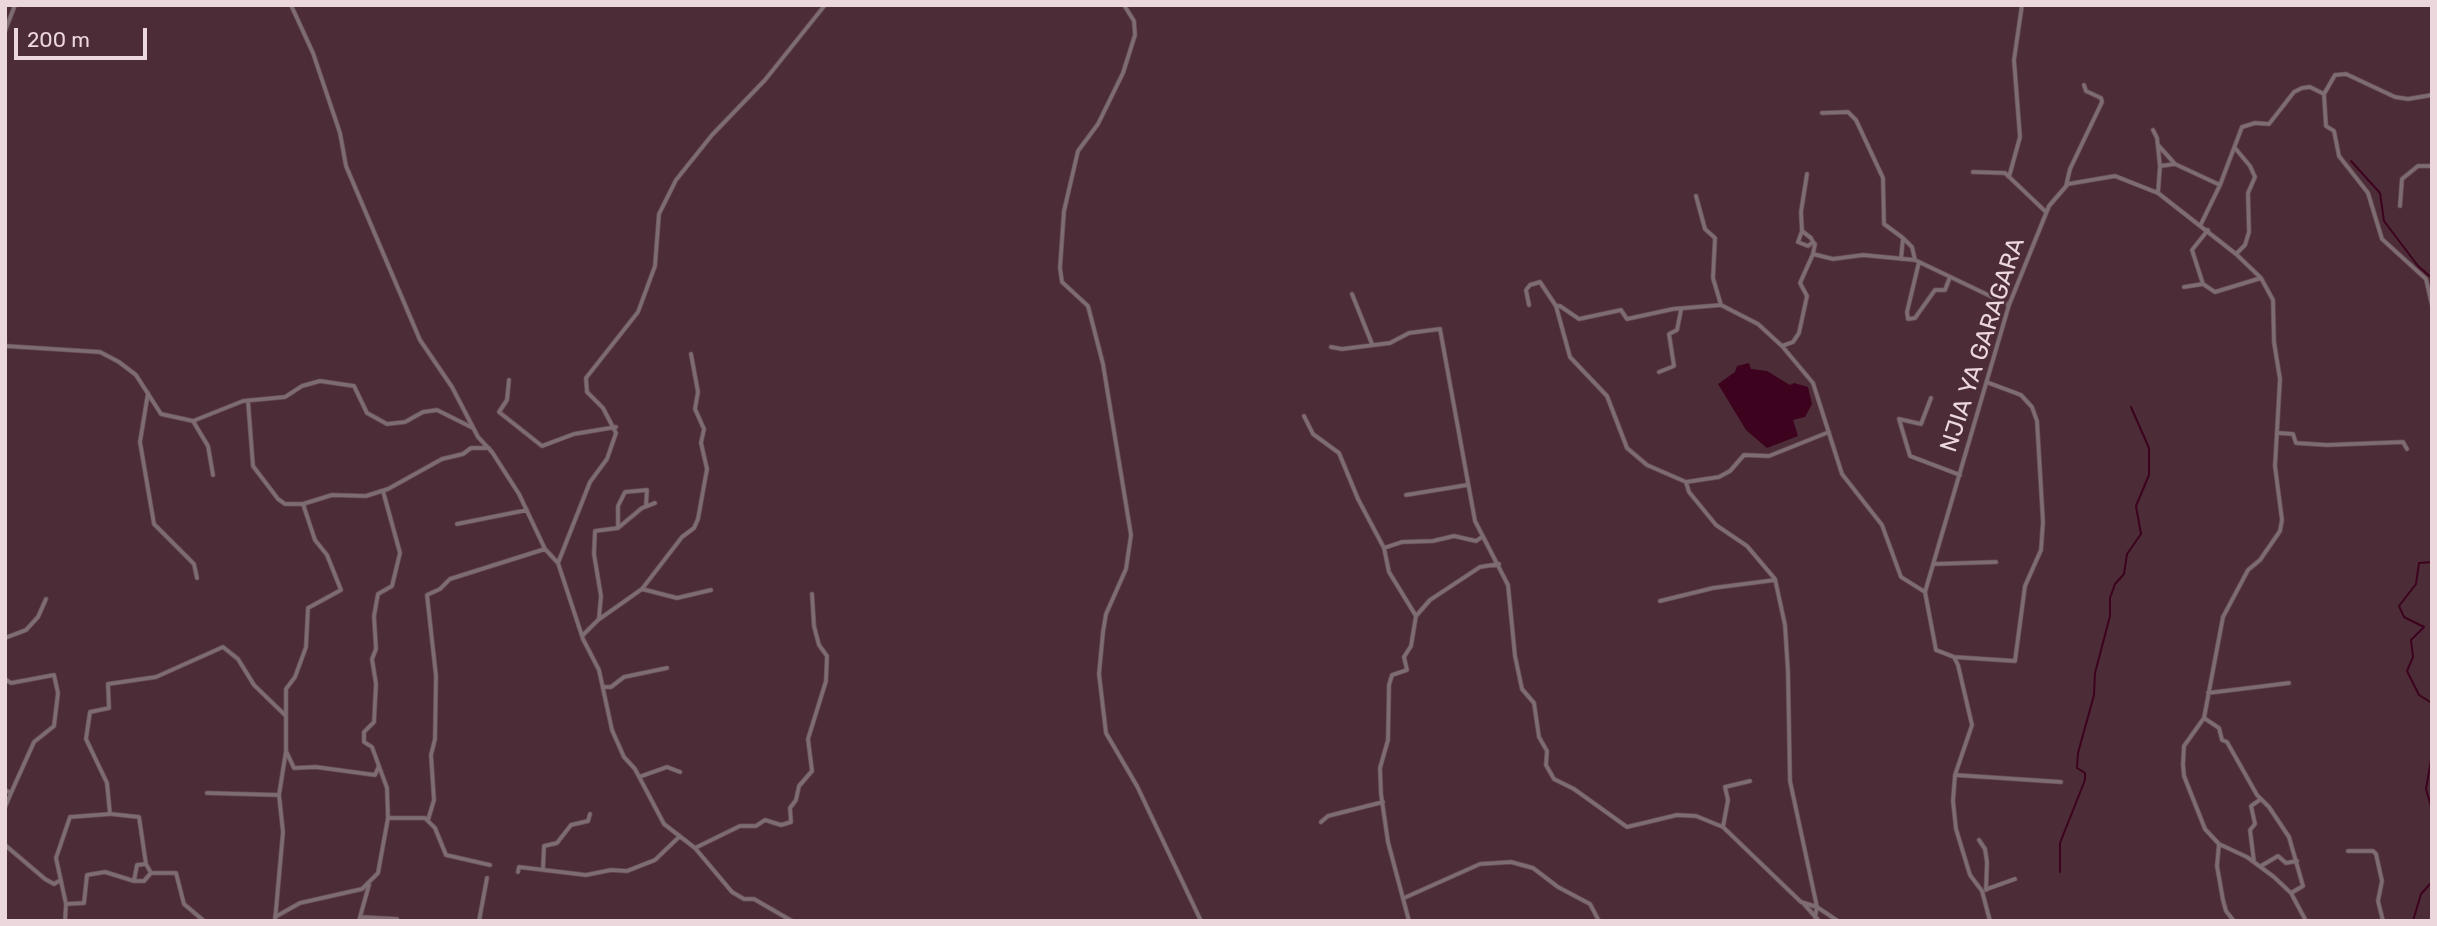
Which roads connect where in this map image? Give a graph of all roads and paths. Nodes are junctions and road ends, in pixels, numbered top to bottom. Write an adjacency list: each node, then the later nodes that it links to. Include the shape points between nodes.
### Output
1 (15, 5): 6 (street)
2 (291, 5): 61 (street, via 336,120 345,166 415,327)
3 (825, 5): 62 (street, via 676,180 659,215 655,266 638,313 586,378 587,392)
4 (1124, 5): 159 (street, via 1134,21 1135,35 1123,73 1098,124 1078,151 1064,211 1060,268 1062,282 1088,306 1091,317 1131,534 1126,569 1102,632 1099,674 1106,733 1142,796)
5 (2022, 5): 19 (street, via 2014,60 2020,137)
6 (5, 31)
7 (2084, 86): 21 (street, NJIA YA GARAGARA, via 2102,102)
8 (2324, 94): 9 (street, via 2335,75 2346,74 2395,97); 13 (street, via 2310,87 2294,92 2269,124 2242,127); 43 (street, via 2326,126 2333,131 2339,156 2368,193 2382,239 2427,279)
9 (2432, 95)
10 (1822, 113): 29 (street, via 1854,116 1883,178 1884,225)
11 (2153, 130): 12 (street)
12 (2158, 144): 14 (street); 15 (street)
13 (2235, 148): 20 (street); 31 (street, via 2255,177 2248,192 2251,219)
14 (2175, 164): 15 (street); 20 (street)
15 (2160, 166): 22 (street)
16 (2432, 166): 24 (street, via 2418,166 2402,179)
17 (1973, 172): 19 (street)
18 (1807, 174): 28 (street)
19 (2009, 177): 25 (street)
20 (2220, 185): 26 (street)
21 (2066, 186): 22 (street, via 2115,176); 25 (street, NJIA YA GARAGARA)
22 (2158, 193): 26 (street)
23 (1696, 196): 42 (street, via 1705,229 1714,238 1713,278)
24 (2400, 206)
25 (2046, 212): 45 (street, NJIA YA GARAGARA)
26 (2201, 224): 27 (street)
27 (2208, 230): 33 (street); 39 (street, via 2192,250)
28 (1802, 231): 30 (street); 30 (street, via 1800,244 1808,247)
29 (1903, 238): 34 (street); 35 (street)
30 (1813, 242): 32 (street)
31 (2245, 245): 33 (street); 36 (street)
32 (1813, 254): 34 (street, via 1833,259 1863,255); 50 (street, via 1800,283 1807,296 1799,333 1793,342)
33 (2236, 254): 36 (street)
34 (1901, 259): 35 (street)
35 (1917, 261): 37 (street); 37 (street, via 1908,319 1915,318 1935,290 1945,290)
36 (2244, 262): 38 (street)
37 (1950, 278): 45 (street)
38 (2261, 278): 39 (street, via 2216,292); 64 (street, via 2273,300)
39 (2203, 284): 40 (street)
40 (2185, 287)
41 (1352, 294): 48 (street)
42 (1721, 304): 47 (street); 50 (street, via 1758,324)
43 (2432, 304)
44 (1530, 305): 46 (street, via 1526,290 1536,282)
45 (2009, 305): 55 (street, NJIA YA GARAGARA)
46 (1556, 306): 47 (street, via 1579,319 1621,310 1627,319); 69 (street, via 1570,357 1607,396 1627,448 1647,465)
47 (1681, 310): 53 (street, via 1677,330 1669,334 1674,366)
48 (1371, 344): 51 (street); 70 (street, via 1440,329)
49 (5, 346): 56 (street, via 100,352 127,368)
50 (1782, 346): 63 (street, via 1813,383)
51 (1331, 347)
52 (691, 354): 88 (street, via 698,393 695,409 704,429 701,443 707,469 703,503 694,528 681,537)
53 (1659, 372)
54 (509, 380): 62 (street, via 507,400 499,412 542,446 574,433)
55 (1989, 383): 68 (street, NJIA YA GARAGARA); 98 (street, via 2021,395 2037,421 2041,550 2025,586 2015,661)
56 (148, 393): 60 (street, via 161,414); 86 (street, via 140,442 154,524 194,564)
57 (1931, 398): 68 (street, via 1921,424 1899,419 1910,456)
58 (248, 401): 60 (street); 61 (street, via 285,397 313,382 349,382 367,414 387,424 437,410); 74 (street, via 253,466 281,502)
59 (1304, 416): 80 (street, via 1313,434 1339,453)
60 (193, 421): 67 (street, via 208,446)
61 (473, 428): 65 (street)
62 (616, 428): 83 (street, via 607,459 590,482)
63 (1829, 432): 69 (street, via 1769,456 1744,456 1718,477); 90 (street, via 1842,474 1882,526 1900,578)
64 (2279, 433): 66 (street, via 2294,434 2296,443 2403,442); 103 (street, via 2275,466 2280,531 2248,570 2222,617)
65 (489, 448): 71 (street, via 471,448 442,459); 76 (street)
66 (2407, 449)
67 (213, 475)
68 (1960, 475): 85 (street, NJIA YA GARAGARA)
69 (1686, 482): 87 (street, via 1716,525 1747,546)
70 (1466, 485): 72 (street); 79 (street)
71 (383, 491): 74 (street, via 332,495); 107 (street, via 400,553 392,586 378,594 373,616 377,646 372,659 374,722 364,732 364,742 372,747)
72 (1406, 495)
73 (655, 503): 75 (street)
74 (303, 504): 104 (street, via 341,590 308,608 306,647 286,689)
75 (646, 505): 78 (street); 78 (street, via 647,490 625,492 618,506)
76 (527, 510): 77 (street); 81 (street)
77 (457, 524)
78 (618, 528): 95 (street, via 595,531 601,596)
79 (1483, 537): 80 (street, via 1476,541 1454,536); 84 (street)
80 (1384, 548): 94 (street, via 1390,572)
81 (545, 549): 83 (street); 122 (street, via 450,579 427,595 436,676 431,755 434,800)
82 (1996, 562): 85 (street)
83 (558, 563): 96 (street)
84 (1499, 564): 94 (street, via 1480,567 1455,582); 124 (street, via 1508,585 1522,689 1534,703 1546,765 1554,779 1627,827 1677,815 1696,816)
85 (1934, 564): 90 (street, NJIA YA GARAGARA)
86 (197, 578)
87 (1775, 579): 93 (street); 149 (street, via 1785,625 1790,781)
88 (642, 589): 89 (street, via 677,598); 95 (street)
89 (711, 590)
90 (1925, 592): 98 (street, via 1936,650)
91 (812, 594): 129 (street, via 814,626 827,656 826,681 808,739 812,771 799,786 790,808 791,822 781,825 765,820 756,826 740,826)
92 (46, 599): 97 (street, via 26,630)
93 (1660, 601)
94 (1416, 617): 117 (street, via 1411,646 1404,657 1407,670 1392,675 1390,685 1388,740 1380,768)
95 (598, 620): 96 (street)
96 (582, 636): 102 (street)
97 (5, 638)
98 (1954, 657): 109 (street, via 1972,725)
99 (667, 668): 102 (street, via 624,677)
100 (5, 679): 113 (street, via 11,683 54,675 58,693 54,726 34,742)
101 (2289, 683): 103 (street)
102 (603, 687): 110 (street, via 612,730)
103 (2208, 693): 105 (street)
104 (286, 716): 106 (street); 119 (street, via 223,647 156,677 108,684 109,708 90,712 86,739 107,783)
105 (2204, 719): 116 (street, via 2218,728); 127 (street, via 2184,746 2183,776 2205,829)
106 (286, 751): 107 (street, via 295,768 375,775); 115 (street)
107 (379, 764): 121 (street, via 387,788)
108 (680, 772): 110 (street, via 667,767)
109 (1955, 775): 112 (street); 144 (street, via 1956,829 1970,875)
110 (639, 777): 125 (street, via 664,824)
111 (1750, 781): 124 (street, via 1725,788 1728,800)
112 (2062, 782)
113 (8, 791): 118 (street)
114 (207, 793): 115 (street)
115 (279, 795): 151 (street, via 283,832)
116 (2261, 799): 131 (street, via 2283,827); 132 (street, via 2251,806)
117 (1383, 802): 123 (street, via 1328,816); 146 (street, via 1388,842)
118 (5, 807)
119 (110, 814): 133 (street, via 139,817); 141 (street, via 70,817 56,858)
120 (590, 814): 136 (street, via 588,821 571,825 557,843 544,846)
121 (387, 818): 122 (street); 143 (street, via 378,873)
122 (428, 820): 134 (street, via 446,855)
123 (1321, 822)
124 (1723, 827): 148 (street)
125 (681, 835): 129 (street); 136 (street, via 655,860 627,871 586,875)
126 (1979, 840): 144 (street, via 1987,862)
127 (2219, 844): 132 (street); 164 (street, via 2223,900)
128 (5, 845): 141 (street, via 45,878 54,884)
129 (695, 848): 158 (street, via 732,892)
130 (2348, 851): 166 (street, via 2376,854)
131 (2297, 861): 135 (street, via 2286,863 2278,856); 145 (street, via 2303,886)
132 (2254, 862): 135 (street)
133 (146, 864): 138 (street); 142 (street, via 137,865)
134 (490, 865)
135 (2261, 866): 145 (street)
136 (543, 869): 137 (street, via 519,867)
137 (518, 872)
138 (151, 873): 142 (street, via 144,881); 156 (street, via 176,873 184,904)
139 (487, 878): 157 (street)
140 (2015, 879): 144 (street)
141 (59, 881): 147 (street)
142 (134, 881): 147 (street, via 105,872 87,874 84,903)
143 (370, 883): 151 (street, via 300,903); 152 (street)
144 (1984, 890): 163 (street)
145 (2291, 893): 165 (street)
146 (1404, 898): 160 (street); 161 (street, via 1480,864 1511,862 1533,868 1590,904)
147 (66, 904): 155 (street)
148 (1804, 904): 149 (street); 150 (street)
149 (1815, 906): 150 (street); 154 (street); 162 (street)
150 (1810, 912): 154 (street)
151 (275, 919)
152 (359, 919): 153 (street)
153 (397, 919)
154 (1817, 919)
155 (65, 921)
156 (204, 921)
157 (478, 921)
158 (792, 921)
159 (1201, 921)
160 (1409, 921)
161 (1599, 921)
162 (1838, 921)
163 (1990, 921)
164 (2234, 921)
165 (2306, 921)
166 (2383, 921)

